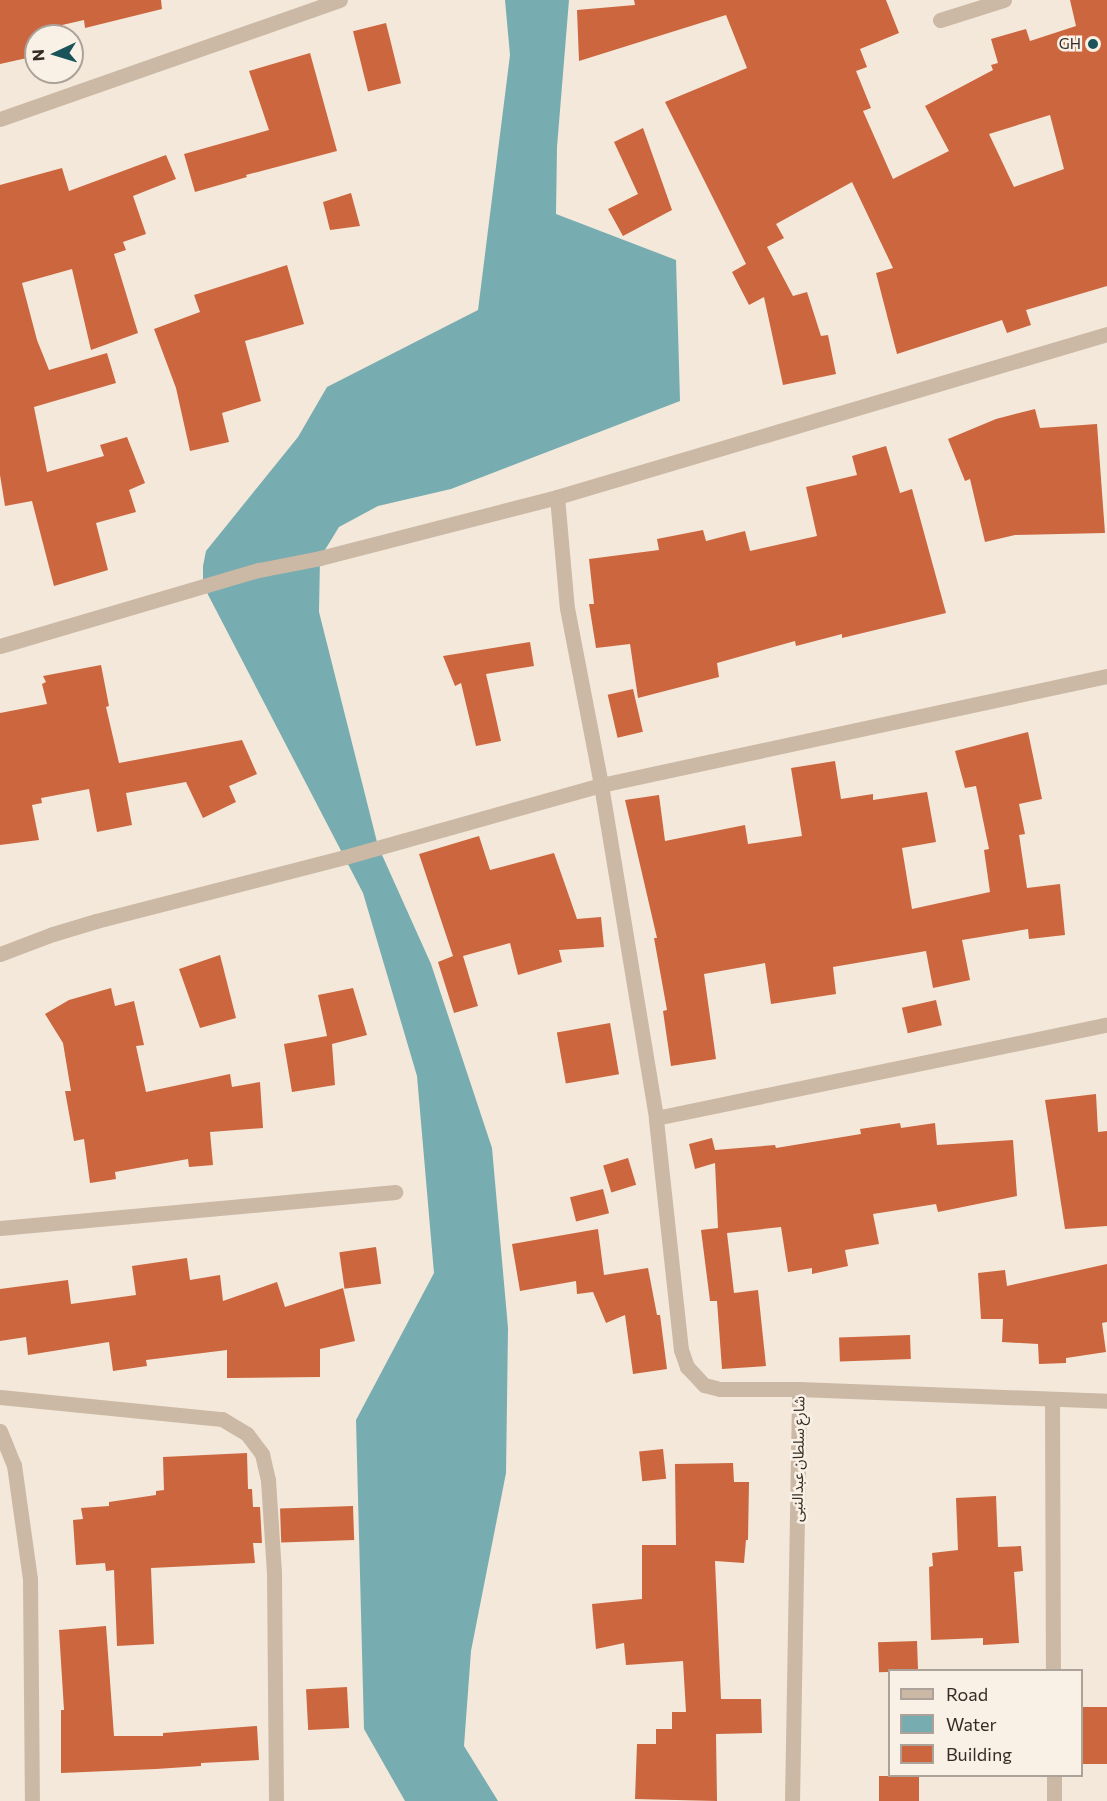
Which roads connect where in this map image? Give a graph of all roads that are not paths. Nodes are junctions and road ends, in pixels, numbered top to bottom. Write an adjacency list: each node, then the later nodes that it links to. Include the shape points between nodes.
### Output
1 (340, 0): 4 (street)
2 (1004, 0): 3 (street)
3 (940, 20)
4 (0, 119)
5 (1107, 334): 6 (street)
6 (556, 497): 7 (street, via 259,570); 9 (street, via 567,608)
7 (0, 646)
8 (1107, 676): 9 (street)
9 (601, 785): 10 (street, via 85,924); 12 (street)
10 (0, 954)
11 (1107, 1025): 12 (street)
12 (656, 1118): 15 (street, via 681,1350 687,1368 704,1385 720,1389)
13 (395, 1192): 14 (street)
14 (0, 1228)
15 (799, 1389): 17 (street, شارع سلطان عبدالنبى); 24 (street, شارع سلطان عبدالنبى)
16 (0, 1397): 23 (street, via 222,1419 247,1434 262,1454 268,1480 274,1573)
17 (1052, 1399): 18 (street, شارع سلطان عبدالنبى); 20 (street)
18 (1107, 1401)
19 (0, 1431): 22 (street, via 14,1465 30,1579)
20 (1053, 1669)
21 (1054, 1777): 25 (street)
22 (32, 1801)
23 (276, 1801)
24 (792, 1801)
25 (1054, 1801)

